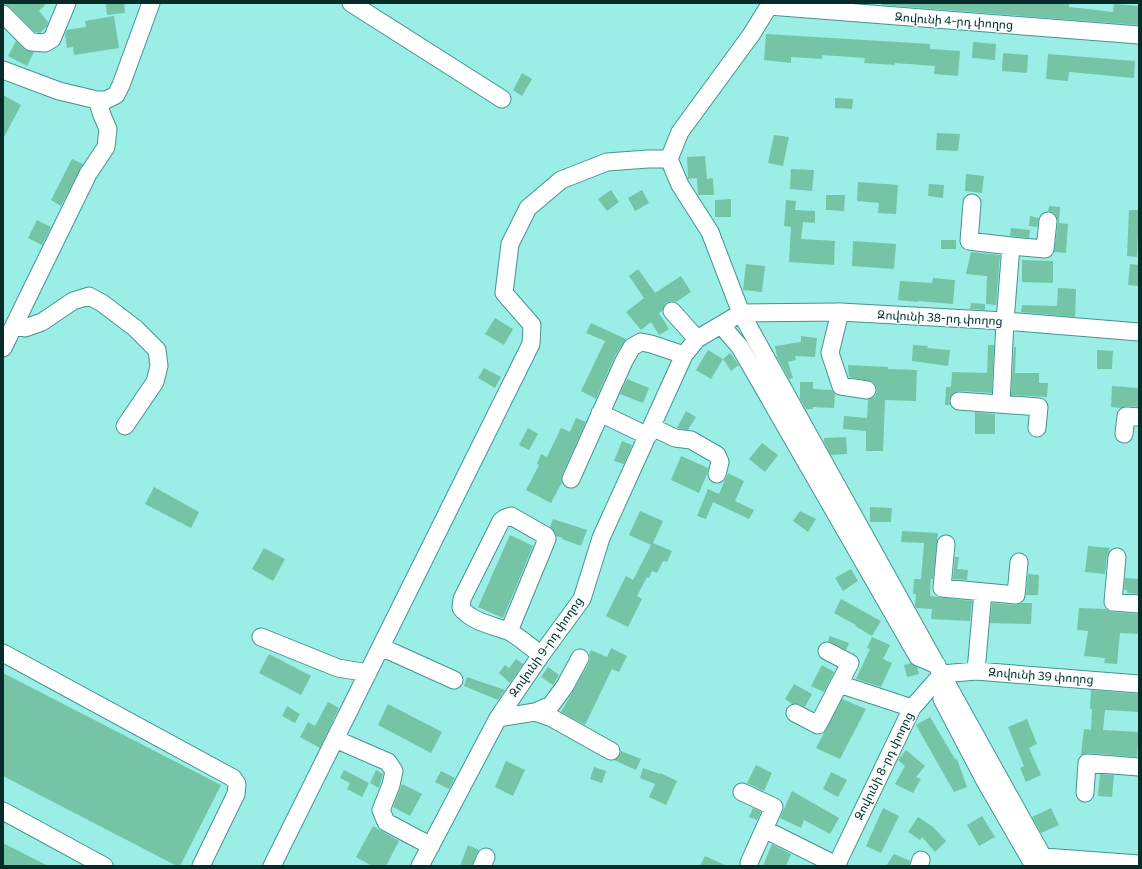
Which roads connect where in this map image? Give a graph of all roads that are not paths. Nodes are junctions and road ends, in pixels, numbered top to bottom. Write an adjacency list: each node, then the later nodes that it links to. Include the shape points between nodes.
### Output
1 (67, 3): 5 (street, via 52,39 45,43 31,42)
2 (151, 3): 9 (street, via 116,95 106,100)
3 (351, 3): 8 (street)
4 (768, 5): 6 (street, Զովունի 4-րդ փողոց); 10 (street, via 751,35 680,132)
5 (3, 14)
6 (1139, 35)
7 (3, 70): 9 (street, via 59,91)
8 (502, 99)
9 (97, 100): 19 (street, via 108,129 106,147 88,174)
10 (669, 159): 16 (street, via 680,185 710,232); 42 (street, via 648,158 607,162 561,180 528,208 510,244 504,293 532,325 531,344)
11 (972, 202): 13 (street, via 969,241)
12 (1048, 221): 13 (street, via 1044,249)
13 (1011, 246): 17 (street)
14 (672, 311): 21 (street)
15 (840, 312): 16 (street, Զովունի 38-րդ փողոց); 17 (street, Զովունի 38-րդ փողոց); 24 (street, via 830,353 841,386)
16 (742, 313): 18 (street, Զովունի 9-րդ փողոց); 49 (street)
17 (1005, 321): 20 (street, Զովունի 38-րդ փողոց); 26 (street)
18 (721, 325): 21 (street, Զովունի 9-րդ փողոց); 49 (street, via 740,347 918,657)
19 (14, 326): 22 (street); 29 (street, via 25,328 42,322 73,301 89,296 135,328 157,350 159,366 155,382)
20 (1139, 332)
21 (697, 339): 23 (street, Զովունի 9-րդ փողոց)
22 (3, 348)
23 (684, 355): 27 (street, via 641,342 632,348); 31 (street, Զովունի 9-րդ փողոց)
24 (867, 390)
25 (959, 401): 26 (street)
26 (1001, 404): 30 (street, via 1039,407)
27 (600, 413): 31 (street); 34 (street)
28 (1139, 417): 32 (street, via 1126,416)
29 (126, 426)
30 (1037, 428)
31 (650, 431): 33 (street, via 691,440 717,455 720,462); 45 (street, Զովունի 9-րդ փողոց, via 601,538 582,599)
32 (1124, 434)
33 (717, 474)
34 (571, 479)
35 (946, 544): 38 (street, via 942,588)
36 (1117, 557): 39 (street, via 1113,602)
37 (1019, 562): 38 (street, via 1016,595)
38 (983, 592): 47 (street)
39 (1139, 604)
40 (509, 632): 40 (street, via 475,619 461,608 462,599 501,521 511,516 547,539); 45 (street)
41 (261, 637): 48 (street, via 338,668)
42 (381, 647): 48 (street); 50 (street)
43 (827, 651): 51 (street, via 850,663)
44 (3, 653): 69 (street, via 233,778 237,784 236,794)
45 (541, 655): 56 (street, Զովունի 9-րդ փողոց)
46 (580, 658): 54 (street, via 551,705)
47 (976, 672): 49 (street, Զովունի 39 փողոց); 52 (street, Զովունի 39 փողոց)
48 (368, 673): 57 (street)
49 (942, 673): 53 (street, Զովունի 8-րդ փողոց); 65 (street)
50 (454, 680)
51 (840, 684): 53 (street); 55 (street, via 818,725)
52 (1139, 684)
53 (912, 708): 72 (street, Զովունի 8-րդ փողոց)
54 (535, 712): 56 (street); 58 (street, via 552,718)
55 (795, 713)
56 (498, 718): 64 (street, Զովունի 9-րդ փողոց)
57 (335, 739): 64 (street, via 388,762 394,771 381,810 386,822); 70 (street)
58 (611, 751)
59 (1139, 763): 61 (street, via 1087,763)
60 (742, 792): 63 (street, via 774,807)
61 (1085, 793)
62 (3, 811): 68 (street)
63 (764, 829): 66 (street); 72 (street)
64 (431, 846): 71 (street, Զովունի 9-րդ փողոց)
65 (1039, 862): 67 (street)
66 (749, 863)
67 (1139, 864)
68 (104, 866)
69 (201, 866)
70 (272, 866)
71 (420, 866)
72 (837, 866)

